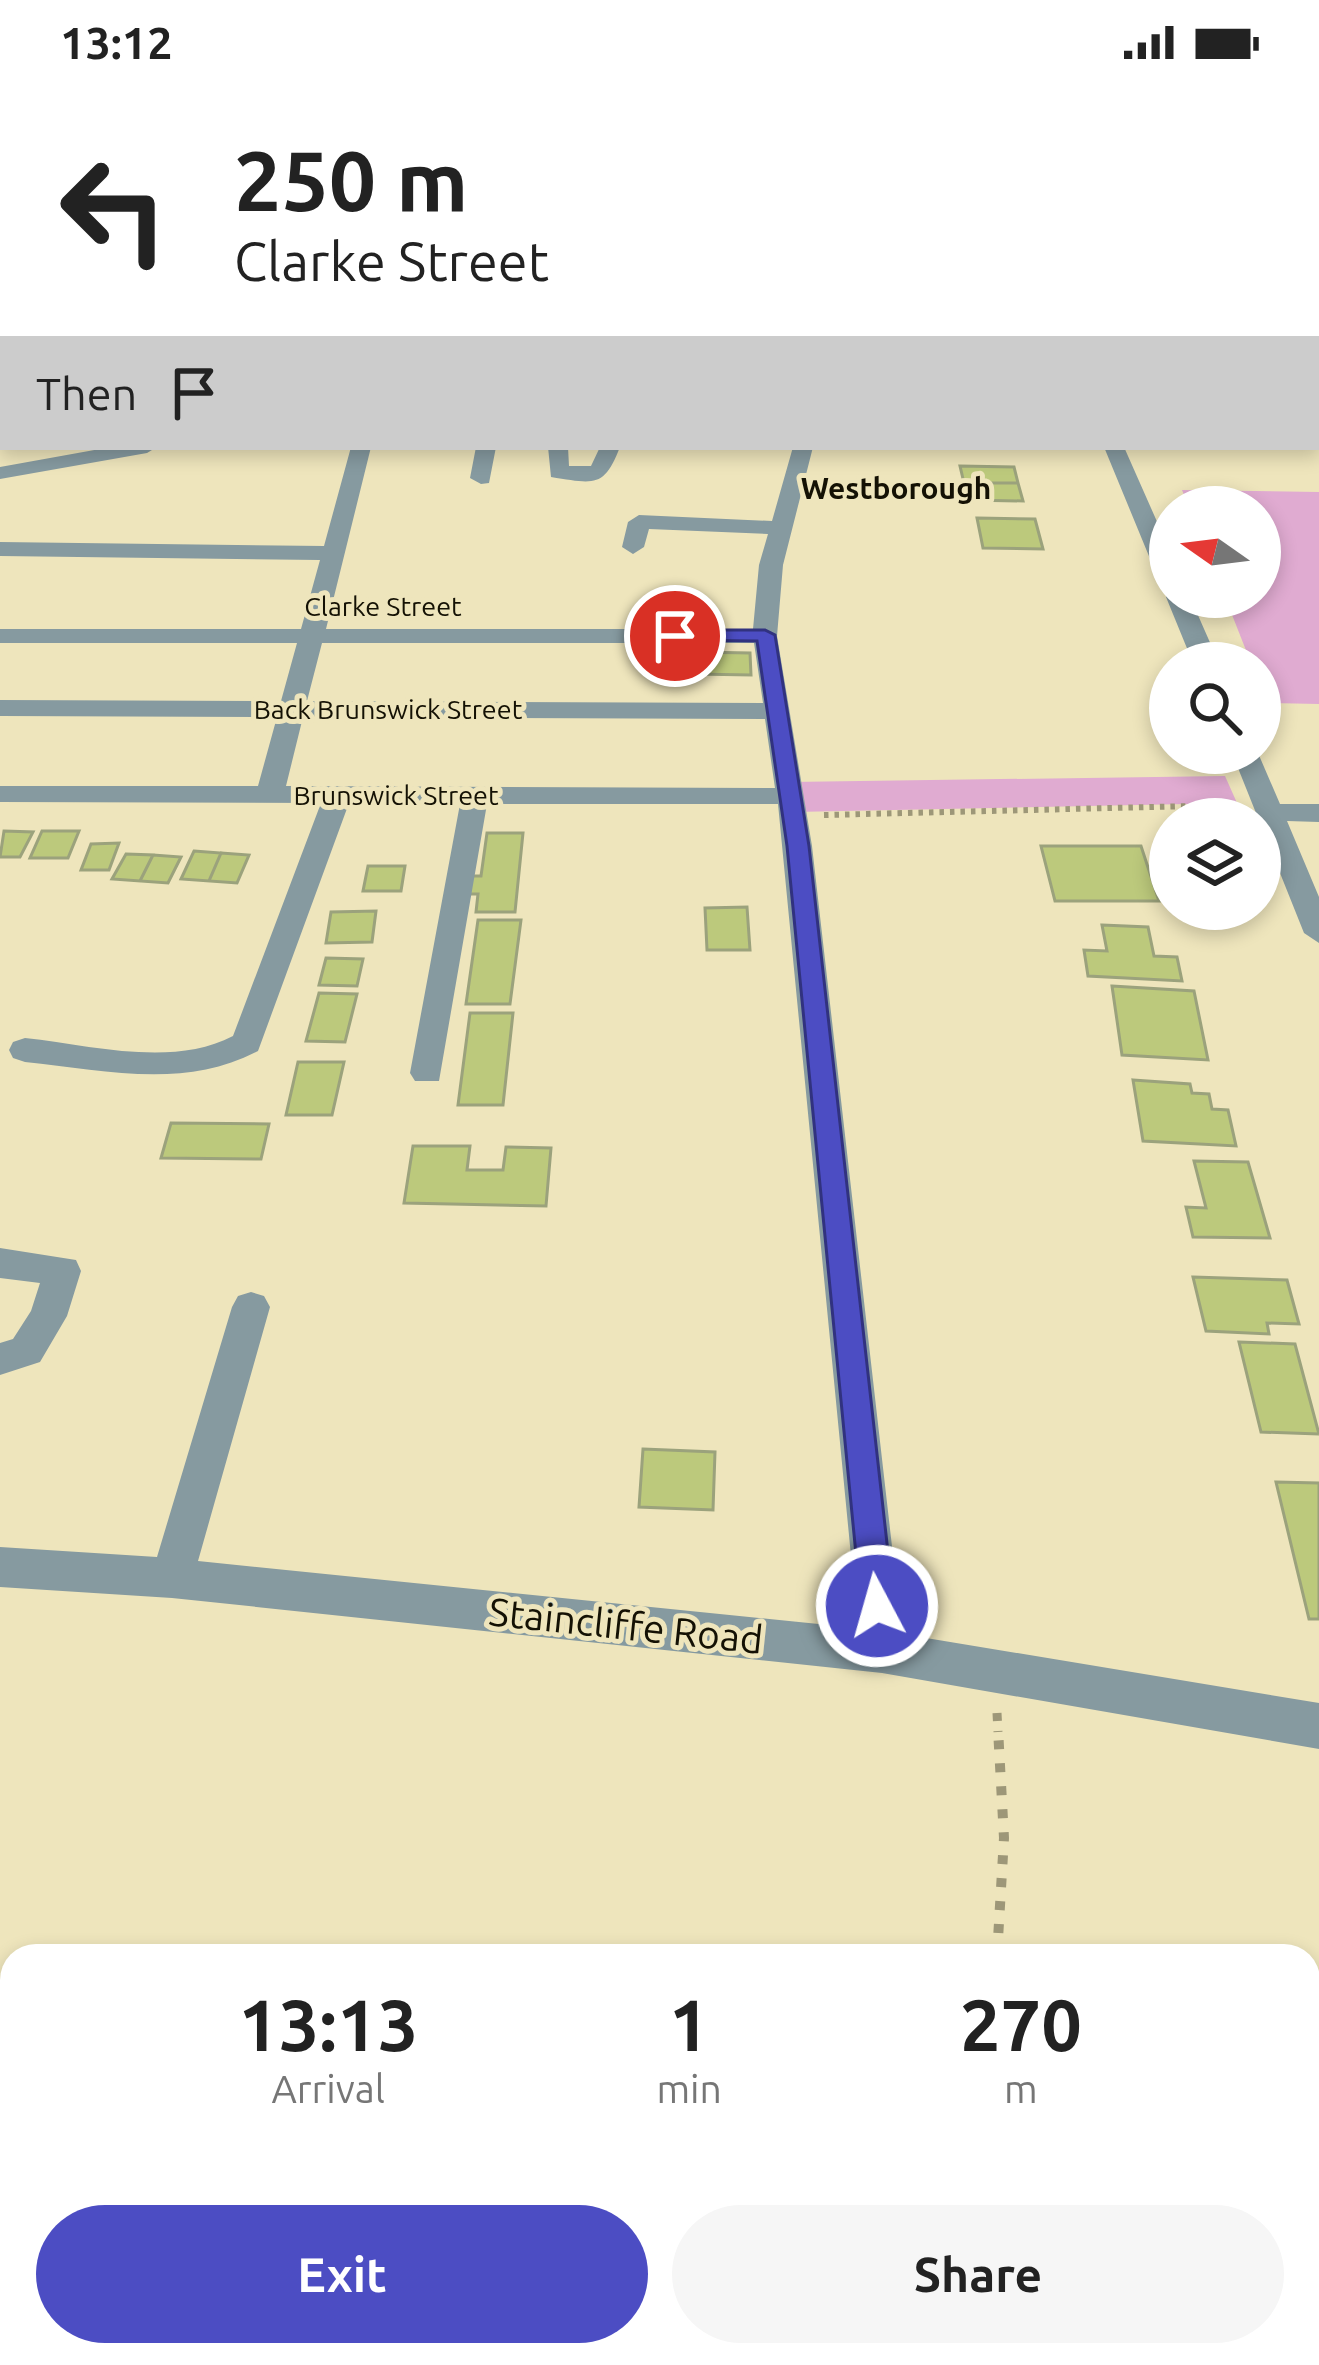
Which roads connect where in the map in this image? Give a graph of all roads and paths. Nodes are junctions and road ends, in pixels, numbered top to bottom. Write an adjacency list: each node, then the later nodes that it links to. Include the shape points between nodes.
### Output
1 (130, 450): 8 (street)
2 (360, 450): 14 (street)
3 (486, 450): 9 (street)
4 (558, 450): 5 (street, via 559,472 599,473)
5 (609, 450)
6 (802, 450): 10 (street)
7 (1115, 450): 11 (street)
8 (0, 473)
9 (482, 478)
10 (783, 529): 12 (street, via 639,522); 15 (street)
11 (1149, 529)
12 (633, 547)
13 (0, 549): 14 (street)
14 (333, 554): 17 (street)
15 (765, 635): 17 (street, Clarke Street); 20 (street)
16 (0, 636): 17 (street, Clarke Street)
17 (311, 636): 19 (street)
18 (0, 708): 19 (street, Back Brunswick Street)
19 (292, 709): 20 (street, Back Brunswick Street); 22 (street)
20 (777, 711): 25 (street)
21 (0, 794): 22 (street, Brunswick Street)
22 (270, 794): 23 (street, Brunswick Street)
23 (338, 794): 24 (street, Brunswick Street); 31 (street, via 247,1043 216,1061 164,1063)
24 (476, 795): 25 (street, Brunswick Street); 32 (street)
25 (793, 806): 26 (path); 38 (street)
26 (1149, 807)
27 (1281, 809): 28 (street)
28 (1319, 812)
29 (1281, 840): 30 (street)
30 (1319, 933)
31 (26, 1049)
32 (427, 1073)
33 (0, 1263): 35 (street, via 63,1271 26,1351)
34 (251, 1307): 37 (street)
35 (0, 1359)
36 (0, 1567): 37 (street, Staincliffe Road)
37 (172, 1578): 38 (street, Staincliffe Road)
38 (882, 1652): 39 (street, Staincliffe Road)
39 (1319, 1726)
40 (1001, 1736): 41 (path)
41 (998, 1944)

